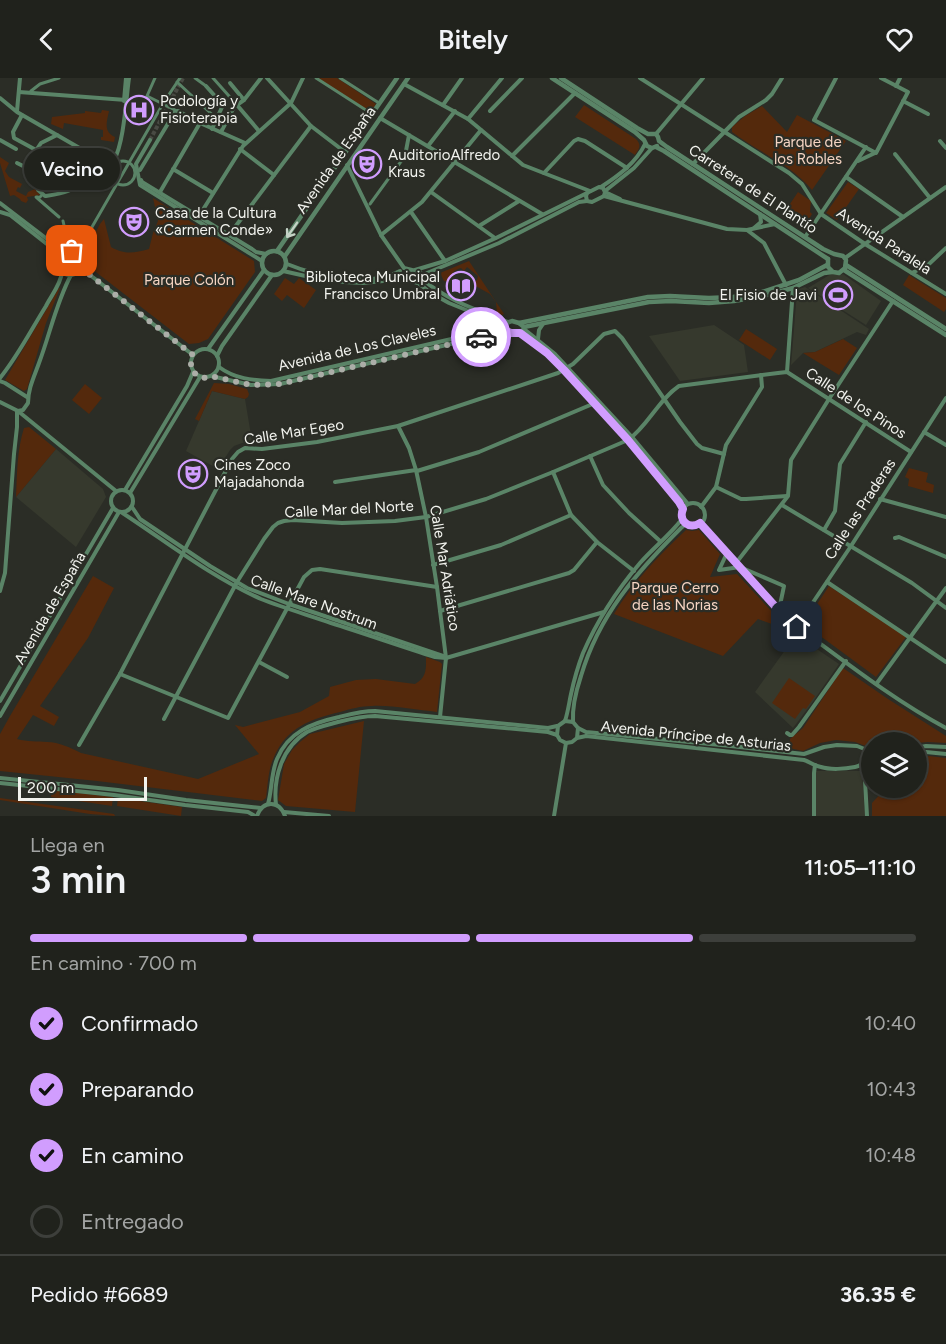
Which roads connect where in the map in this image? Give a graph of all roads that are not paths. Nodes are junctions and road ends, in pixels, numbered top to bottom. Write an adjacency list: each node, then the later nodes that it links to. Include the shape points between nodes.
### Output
1 (20, 78): 32 (street)
2 (59, 78): 31 (street)
3 (127, 78): 35 (street)
4 (155, 78): 39 (street, via 147,96)
5 (195, 78): 29 (street)
6 (213, 78): 42 (street)
7 (261, 78): 36 (street)
8 (267, 78): 38 (street)
9 (303, 78): 38 (street)
10 (316, 78): 48 (street)
11 (397, 78): 40 (street, Avenida de España)
12 (408, 78): 28 (street, Avenida de España)
13 (462, 78): 43 (street)
14 (502, 78): 53 (street)
15 (522, 78): 46 (street)
16 (552, 78): 33 (street)
17 (561, 78): 63 (street)
18 (640, 78): 41 (street, Avenida Paralela)
19 (703, 78): 26 (street)
20 (782, 78): 60 (street, via 766,100)
21 (836, 78): 76 (street, via 814,120)
22 (881, 78): 30 (street)
23 (900, 78): 30 (street)
24 (342, 79): 40 (street)
25 (178, 80): 39 (street); 52 (street)
26 (698, 80): 41 (street)
27 (230, 83): 36 (street)
28 (404, 84): 43 (street); 51 (street, Avenida de España)
29 (206, 86): 52 (street, via 224,105)
30 (896, 86): 37 (street, via 908,92)
31 (31, 91)
32 (19, 92): 35 (street); 47 (street)
33 (575, 93): 71 (street); 85 (street)
34 (0, 98): 47 (street)
35 (125, 100): 92 (street, via 119,147)
36 (244, 100): 42 (street)
37 (903, 101): 49 (street); 82 (street)
38 (291, 103): 55 (street); 58 (street)
39 (163, 104): 44 (street); 90 (street)
40 (379, 104): 48 (street, Avenida de España)
41 (680, 104): 60 (street, Avenida Paralela); 64 (street)
42 (237, 105): 58 (street); 61 (street)
43 (443, 105): 45 (street)
44 (178, 111): 54 (street); 96 (street)
45 (456, 111): 53 (street); 74 (street)
46 (490, 111)
47 (17, 112): 50 (street)
48 (372, 114): 81 (street, Avenida de España)
49 (928, 114)
50 (22, 115): 56 (street); 65 (street)
51 (380, 118): 66 (street); 93 (street, Avenida de España)
52 (217, 119): 57 (street)
53 (468, 119): 59 (street)
54 (200, 123): 57 (street); 95 (street)
55 (311, 126): 81 (street); 99 (street)
56 (15, 128): 62 (street); 80 (street, via 14,138)
57 (212, 129): 61 (street)
58 (259, 130): 72 (street)
59 (481, 130): 85 (street); 87 (street)
60 (723, 131): 91 (street); 120 (street, Avenida Paralela, via 796,178)
61 (221, 132): 72 (street)
62 (10, 133)
63 (648, 134): 64 (street); 71 (street)
64 (656, 134): 69 (street)
65 (57, 135): 73 (street); 80 (street)
66 (409, 135): 74 (street); 84 (street)
67 (0, 140): 78 (street)
68 (150, 140): 86 (street)
69 (659, 141): 75 (street); 91 (street, Carretera de El Plantío)
70 (940, 141): 77 (street)
71 (644, 142): 75 (street); 94 (street)
72 (245, 143): 79 (street)
73 (75, 146): 92 (street); 97 (street, via 63,165)
74 (428, 146): 87 (street)
75 (654, 147): 103 (street); 119 (street, Carretera de El Plantío)
76 (866, 147): 82 (street); 88 (street)
77 (946, 148)
78 (16, 149)
79 (240, 149): 99 (street); 109 (street)
80 (36, 150): 97 (street)
81 (345, 152): 135 (street, Avenida de España, one-way to 135)
82 (876, 153): 88 (street)
83 (895, 154): 112 (street)
84 (405, 156): 116 (street)
85 (512, 156): 98 (street)
86 (138, 161): 96 (street); 100 (street)
87 (455, 162): 106 (street); 113 (street)
88 (857, 162): 101 (street)
89 (17, 163): 97 (street)
90 (129, 163): 102 (street); 102 (street, via 135,170 132,181); 102 (street, via 120,162 113,167 113,179)
91 (693, 164): 130 (street, Carretera de El Plantío)
92 (110, 165): 97 (street, via 66,192 45,196 38,190)
93 (347, 165): 129 (street); 141 (street, Avenida de España)
94 (627, 168): 98 (street, via 578,139); 108 (street)
95 (173, 169): 105 (street); 109 (street)
96 (140, 170): 100 (street)
97 (33, 171)
98 (544, 173): 107 (street)
99 (274, 175): 128 (street)
100 (139, 176): 105 (street); 143 (street, via 140,185)
101 (846, 177): 120 (street); 123 (street)
102 (118, 183): 137 (street)
103 (614, 184): 108 (street); 111 (street)
104 (946, 187): 112 (street)
105 (160, 192): 122 (street)
106 (431, 192): 118 (street); 125 (street)
107 (588, 192): 108 (street, via 598,187); 114 (street); 121 (street)
108 (604, 192): 111 (street); 114 (street, via 592,202)
109 (213, 193): 122 (street)
110 (40, 197): 133 (street, via 36,197 61,219)
111 (619, 198): 127 (street, via 716,227)
112 (930, 198): 123 (street)
113 (519, 201): 121 (street); 125 (street)
114 (587, 201): 158 (street)
115 (0, 203): 136 (street)
116 (370, 204)
117 (0, 212): 140 (street, via 10,215)
118 (411, 212): 129 (street); 144 (street)
119 (759, 213): 124 (street, Carretera de El Plantío); 126 (street, via 760,222)
120 (821, 214): 130 (street); 132 (street, Avenida Paralela)
121 (542, 215): 131 (street)
122 (199, 216): 128 (street)
123 (903, 217): 132 (street)
124 (776, 224): 126 (street); 145 (street, Carretera de El Plantío)
125 (479, 226): 131 (street)
126 (754, 228): 127 (street)
127 (747, 230): 161 (street, via 764,243)
128 (229, 235): 138 (street)
129 (381, 235): 150 (street)
130 (805, 237): 139 (street, Carretera de El Plantío)
131 (496, 238): 144 (street)
132 (865, 244): 142 (street); 155 (street, Avenida Paralela)
133 (69, 247)
134 (946, 248): 155 (street)
135 (277, 251): 138 (street); 141 (street)
136 (64, 252): 137 (street); 140 (street)
137 (77, 253): 148 (street, via 82,260)
138 (266, 254): 143 (street)
139 (834, 254): 142 (street); 145 (street)
140 (60, 256): 153 (street)
141 (285, 256): 146 (street)
142 (845, 258): 147 (street)
143 (262, 261): 149 (street)
144 (445, 261): 151 (street)
145 (828, 262): 154 (street); 161 (street)
146 (287, 264): 150 (street, via 345,278 386,276); 152 (street)
147 (845, 267): 154 (street, via 839,273); 164 (street); 169 (street)
148 (81, 268): 156 (street); 175 (street)
149 (264, 270): 157 (street); 174 (street)
150 (402, 270): 151 (street); 159 (street)
151 (415, 270): 158 (street)
152 (284, 271): 157 (street); 159 (street, via 344,282)
153 (62, 272): 156 (street); 184 (street, via 60,282)
154 (833, 272): 162 (street)
155 (911, 273): 163 (street, Avenida Paralela)
156 (71, 275): 185 (street)
157 (272, 275): 176 (street)
158 (423, 278): 160 (street); 168 (street, via 451,300)
159 (403, 279): 160 (street)
160 (418, 283): 165 (street, via 439,298)
161 (786, 285): 166 (street, via 733,297 648,297)
162 (793, 288): 167 (street, via 734,301 649,302); 180 (street)
163 (946, 294)
164 (893, 301): 172 (street); 187 (street)
165 (478, 315): 168 (street); 171 (street, via 483,324)
166 (519, 323): 168 (street, via 512,321); 170 (street)
167 (544, 323): 170 (street); 173 (street)
168 (505, 326): 170 (street, via 511,333); 171 (street, Avenida de Los Claveles); 182 (street, via 280,384 251,385)
169 (946, 329)
170 (523, 330): 173 (street); 178 (street)
171 (479, 332): 177 (street, Avenida de Los Claveles, via 271,381 229,375)
172 (946, 335)
173 (538, 340): 178 (street)
174 (208, 349): 175 (street); 176 (street)
175 (193, 355): 179 (street)
176 (217, 356): 177 (street)
177 (219, 367): 182 (street)
178 (566, 369): 188 (street, via 604,334 615,331); 190 (street); 196 (street, Calle Mar Egeo)
179 (193, 372): 183 (street); 208 (street)
180 (787, 372): 181 (street, Calle de los Pinos); 187 (street, Calle de los Pinos)
181 (761, 375): 188 (street, Calle de los Pinos, via 679,386); 202 (street, via 762,387)
182 (211, 376): 183 (street)
183 (200, 377): 210 (street)
184 (0, 380): 185 (street)
185 (27, 397): 191 (street)
186 (946, 398): 198 (street, Calle las Praderas)
187 (829, 399): 194 (street, Calle de los Pinos); 211 (street, via 791,460)
188 (664, 400): 199 (street, Calle de los Pinos); 202 (street, via 697,444)
189 (0, 402): 192 (street)
190 (597, 402): 199 (street); 204 (street, via 479,452)
191 (26, 408): 192 (street); 195 (street)
192 (17, 411): 193 (street); 197 (street)
193 (29, 421): 195 (street); 197 (street)
194 (866, 422): 201 (street, Calle de los Pinos); 227 (street, via 840,464 835,511)
195 (35, 425): 209 (street)
196 (398, 426): 204 (street, Calle Mar Adriático); 232 (street, Calle Mar Egeo, via 238,452)
197 (17, 427): 242 (street, via 5,573)
198 (924, 432): 200 (street); 201 (street, Calle las Praderas)
199 (630, 438): 203 (street, Calle Mar del Norte); 213 (street); 218 (street)
200 (946, 445)
201 (911, 452): 212 (street, Calle las Praderas)
202 (724, 454): 207 (street)
203 (590, 456): 205 (street, Calle Mar del Norte); 230 (street, via 603,485)
204 (416, 470): 206 (street); 221 (street, Calle Mar Adriático)
205 (553, 472): 220 (street); 221 (street, Calle Mar del Norte, via 486,499)
206 (335, 482)
207 (716, 487): 211 (street, via 741,499); 216 (street)
208 (125, 490): 209 (street); 210 (street)
209 (116, 491): 217 (street, via 111,499)
210 (130, 493): 215 (street)
211 (788, 496): 214 (street)
212 (880, 499): 222 (street); 231 (street, Calle las Praderas)
213 (688, 504): 216 (street); 218 (street)
214 (782, 505): 227 (street); 236 (street)
215 (132, 507): 219 (street); 223 (street, Calle Mare Nostrum)
216 (701, 507): 225 (street, via 704,517)
217 (113, 508): 219 (street); 260 (street, Avenida de España)
218 (683, 509): 224 (street)
219 (120, 512): 223 (street, Calle Mare Nostrum); 261 (street, Avenida de España)
220 (571, 515): 229 (street); 235 (street, via 501,545)
221 (426, 517): 235 (street, Calle Mar Adriático); 239 (street, Calle Mar del Norte, via 342,523 284,521 273,527)
222 (946, 517)
223 (139, 519): 232 (street, Calle Mare Nostrum)
224 (682, 519): 226 (street); 230 (street)
225 (700, 523): 226 (street); 233 (street)
226 (686, 524): 265 (street, via 643,567 601,626 576,693)
227 (824, 530): 231 (street)
228 (895, 538): 234 (street)
229 (597, 542): 237 (street); 246 (street, via 569,573)
230 (660, 542): 237 (street)
231 (851, 546): 238 (street, Calle las Praderas); 243 (street)
232 (184, 551): 239 (street, Calle Mare Nostrum); 256 (street, Calle Mar Egeo)
233 (727, 554): 236 (street); 236 (street, via 719,570)
234 (946, 557)
235 (433, 565): 240 (street, Calle Mar Adriático)
236 (738, 565): 247 (street); 247 (street, via 784,586)
237 (634, 571): 248 (street)
238 (827, 582): 249 (street, Calle las Praderas); 251 (street)
239 (236, 584): 244 (street, Calle Mare Nostrum); 259 (street, Calle Mar del Norte)
240 (437, 587): 244 (street, via 320,568 304,577); 246 (street, Calle Mar Adriático)
241 (946, 588): 243 (street)
242 (0, 591)
243 (936, 601): 245 (street); 251 (street)
244 (288, 607): 252 (street, Calle Mare Nostrum); 254 (street)
245 (946, 608)
246 (440, 610): 252 (street, Calle Mar Adriático)
247 (779, 610): 249 (street)
248 (604, 612): 252 (street); 264 (street, via 583,654)
249 (797, 627): 250 (street, Calle las Praderas); 253 (street)
250 (793, 632)
251 (910, 637): 255 (street); 258 (street)
252 (446, 658): 262 (street, Calle Mar Adriático)
253 (846, 661): 258 (street); 269 (street, via 801,725 792,735)
254 (258, 662): 257 (street); 259 (street, via 228,718)
255 (946, 662)
256 (120, 674): 259 (street); 273 (street, Calle Mar Egeo)
257 (287, 677)
258 (877, 683): 268 (street)
259 (176, 696): 263 (street, Calle Mar del Norte)
260 (0, 701)
261 (0, 716)
262 (440, 717): 266 (street); 284 (street, via 362,711 302,728 276,759)
263 (164, 719)
264 (565, 721): 265 (street); 266 (street)
265 (573, 722): 267 (street)
266 (558, 726): 270 (street)
267 (578, 728): 271 (street); 279 (street, Avenida Príncipe de Asturias, via 586,732 804,754)
268 (946, 728)
269 (787, 733)
270 (557, 735): 272 (street); 285 (street, via 375,716 321,726 294,742 281,761)
271 (577, 738): 272 (street); 279 (street, Avenida Príncipe de Asturias)
272 (566, 743): 290 (street)
273 (79, 745)
274 (927, 747): 275 (street)
275 (946, 747)
276 (861, 749): 279 (street, via 824,747)
277 (927, 752): 278 (street)
278 (946, 754)
279 (813, 759): 280 (street, via 826,768); 291 (street)
280 (861, 764)
281 (0, 778): 286 (street)
282 (0, 783): 288 (street, via 117,795)
283 (866, 798): 292 (street)
284 (268, 804): 285 (street); 286 (street)
285 (276, 805): 287 (street)
286 (261, 808): 288 (street)
287 (284, 814): 289 (street)
288 (256, 816)
289 (329, 816)
290 (554, 816)
291 (814, 816)
292 (867, 816)

